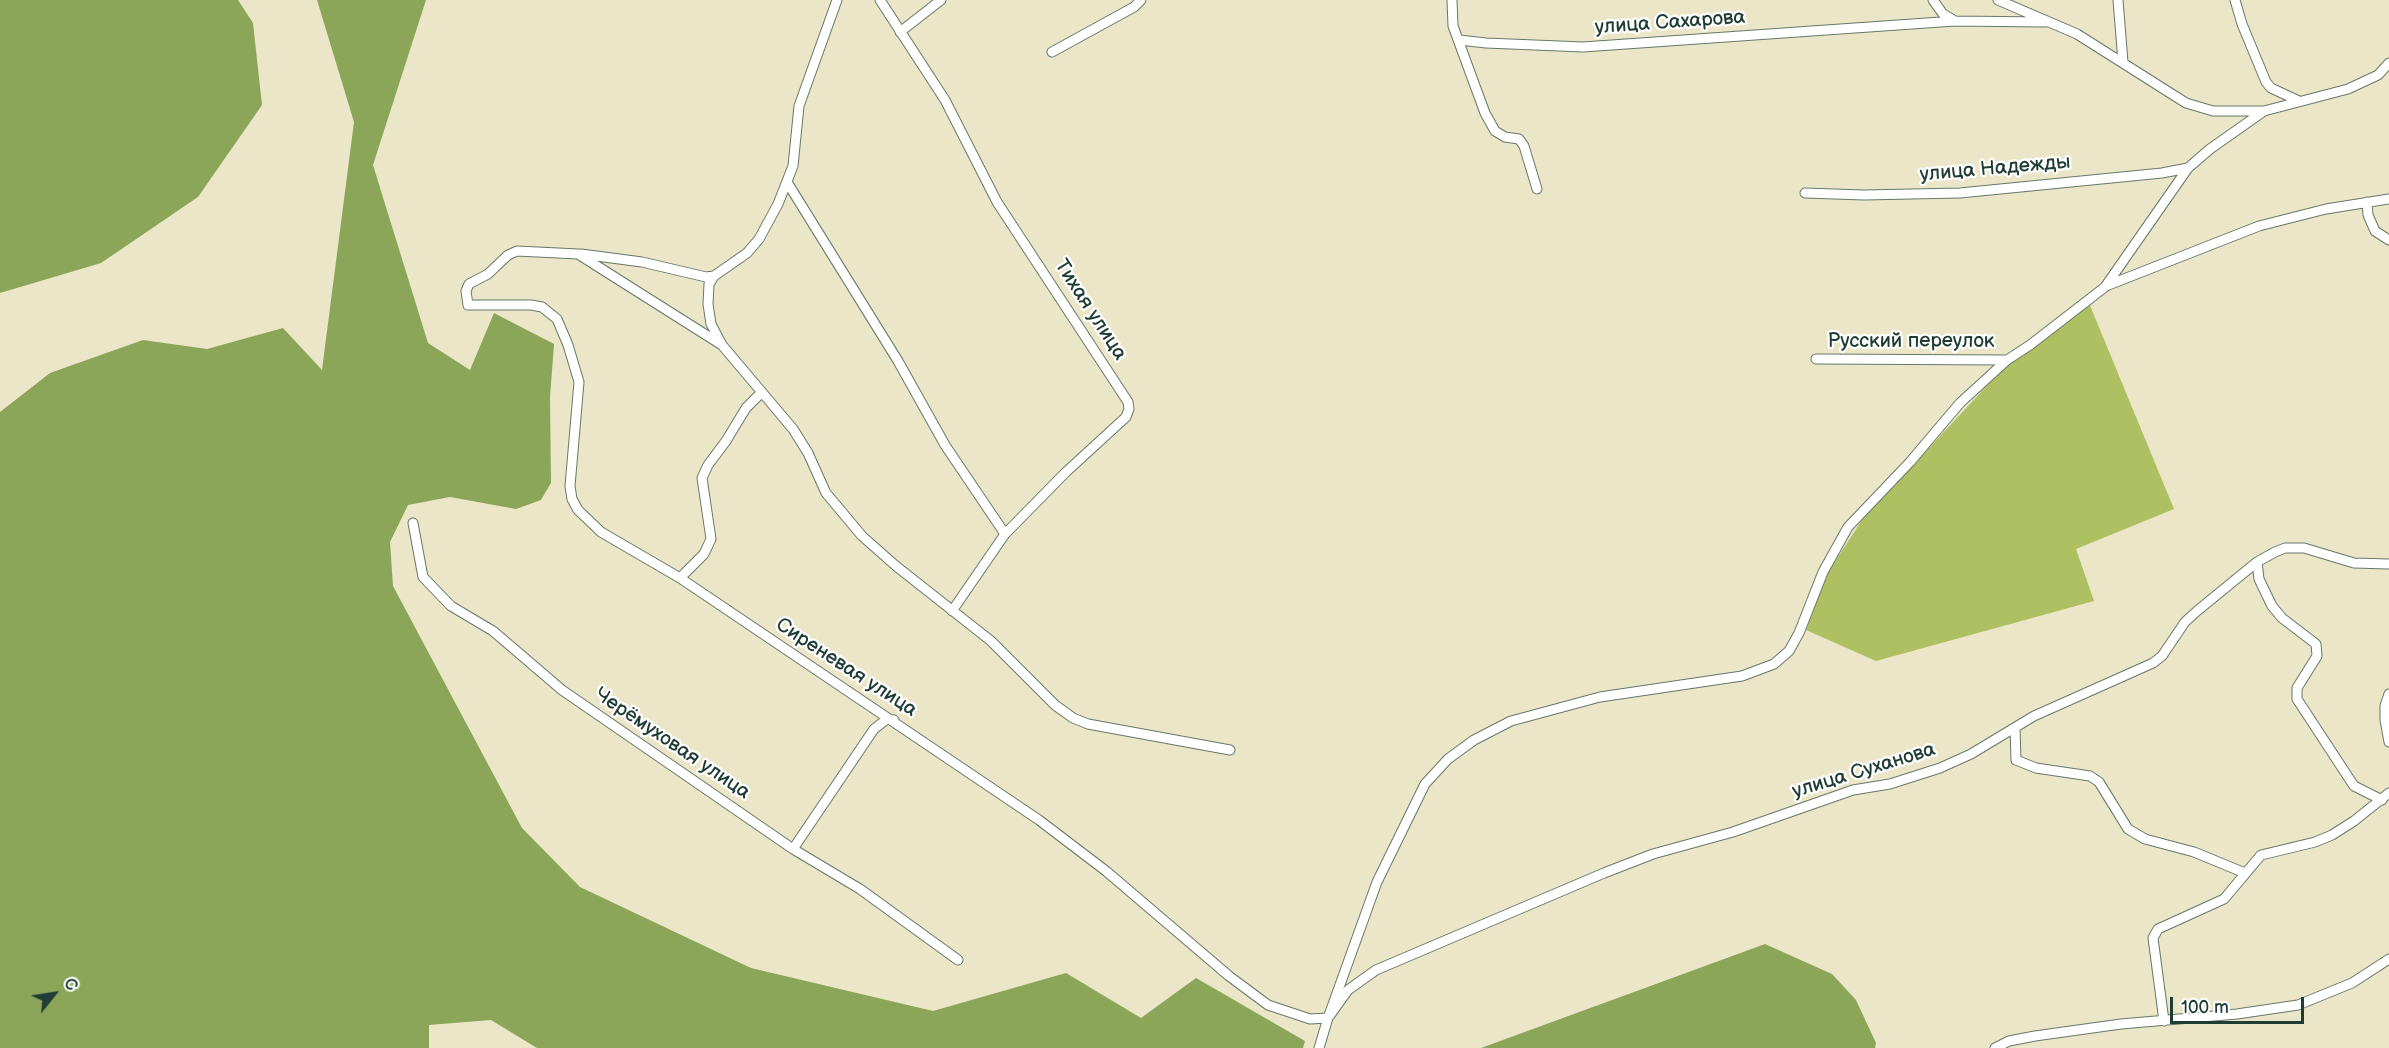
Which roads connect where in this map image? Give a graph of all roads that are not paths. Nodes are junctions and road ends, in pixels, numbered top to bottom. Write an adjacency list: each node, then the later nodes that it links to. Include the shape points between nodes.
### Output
1 (837, 0): 20 (street, via 799,106 793,166)
2 (880, 0): 12 (street, Тихая улица)
3 (941, 0): 12 (street)
4 (1141, 0): 14 (street)
5 (1452, 0): 13 (street, via 1453,26)
6 (1932, 0): 10 (street, via 1942,14)
7 (1998, 0): 11 (street)
8 (2118, 0): 15 (street)
9 (2235, 0): 17 (street, via 2266,82)
10 (1955, 21): 11 (street, улица Сахарова); 13 (street, улица Сахарова, via 1583,47)
11 (2045, 22): 15 (street, via 2077,34)
12 (900, 32): 34 (street, Тихая улица, via 945,100 997,202 1128,402 1126,417)
13 (1459, 40): 21 (street, via 1485,113 1495,131 1519,139 1524,146)
14 (1052, 52)
15 (2123, 62): 18 (street, via 2186,103 2225,112)
16 (2389, 63): 17 (street, via 2378,75 2348,90)
17 (2299, 101): 18 (street)
18 (2264, 111): 19 (street)
19 (2188, 168): 22 (street, улица Надежды, via 1969,193); 28 (street)
20 (787, 182): 27 (street, via 759,239 747,253); 34 (street, via 945,445)
21 (1537, 189)
22 (1805, 193)
23 (2389, 199): 24 (street)
24 (2367, 202): 25 (street, via 2375,231); 28 (street, via 2259,226)
25 (2389, 240)
26 (578, 254): 27 (street); 29 (street); 37 (street, Сиреневая улица, via 517,251 508,255 488,274 469,284 468,304 531,305 542,307 557,319 579,382 572,499 601,532)
27 (714, 276): 29 (street, via 709,284 708,304 711,324)
28 (2105, 286): 31 (street)
29 (722, 345): 32 (street)
30 (1816, 359): 31 (street, Русский переулок)
31 (2007, 360): 50 (street, via 1960,403 1848,527 1823,572 1799,633 1789,651 1774,664 1742,676 1600,698 1511,721 1448,759 1425,784 1377,882)
32 (762, 392): 37 (street, via 746,408 702,478 711,539 704,554); 38 (street, via 793,429 836,508 879,551)
33 (412, 523): 46 (street, Черёмуховая улица, via 423,577 451,606 493,631 562,690)
34 (1005, 534): 38 (street, Тихая улица)
35 (2257, 562): 36 (street, улица Суханова, via 2295,547 2354,563); 41 (street, улица Суханова, via 2185,622 2153,663); 45 (street, via 2259,579 2272,606 2316,644 2317,656 2297,688 2296,699 2354,786)
36 (2389, 564)
37 (680, 578): 40 (street, Сиреневая улица)
38 (952, 611): 43 (street, via 991,641 1073,718 1131,733)
39 (2389, 694): 42 (street, via 2385,720)
40 (894, 720): 46 (street, via 887,719 874,729); 50 (street, Сиреневая улица, via 1106,871 1268,1005 1310,1019)
41 (2015, 728): 47 (street, via 2016,760 2036,768 2090,776 2099,782 2128,829 2145,839 2194,852); 50 (street, улица Суханова, via 1940,768 1890,784 1853,790 1733,832 1653,854 1410,955 1362,978)
42 (2389, 742)
43 (1230, 750)
44 (2389, 793): 45 (street)
45 (2382, 801): 47 (street, via 2324,839 2261,855)
46 (793, 849): 49 (street, Черёмуховая улица, via 860,889)
47 (2245, 873): 51 (street, via 2224,898 2158,929 2153,938)
48 (2389, 959): 51 (street, via 2352,983 2298,1005)
49 (958, 960)
50 (1328, 1018): 52 (street)
51 (2164, 1021): 53 (street, via 2035,1035)
52 (1319, 1048)
53 (1995, 1048)

